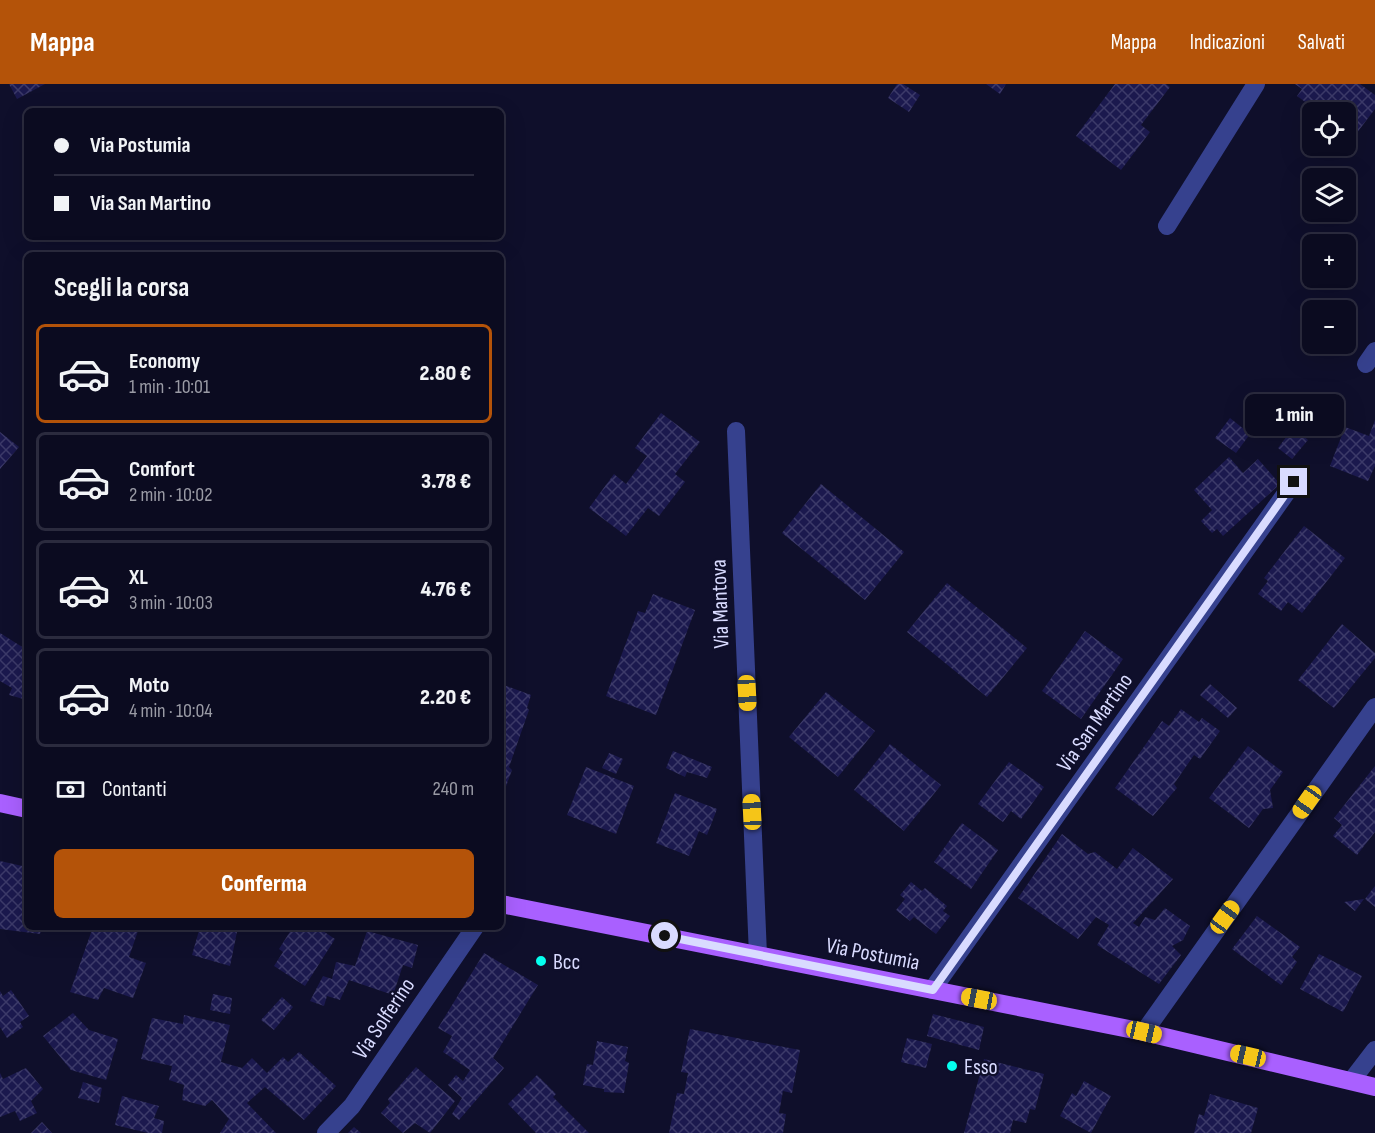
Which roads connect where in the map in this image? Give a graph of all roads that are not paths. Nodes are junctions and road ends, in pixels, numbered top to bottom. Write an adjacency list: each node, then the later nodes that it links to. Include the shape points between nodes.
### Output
1 (1256, 84): 2 (street)
2 (1167, 226)
3 (736, 430): 10 (street, Via Mantova)
4 (1294, 482): 11 (street, Via San Martino)
5 (1375, 707): 12 (street)
6 (0, 803): 7 (main road)
7 (24, 808)
8 (504, 905): 10 (main road, Via Postumia)
9 (473, 930): 16 (street, Via Solferino, via 352,1106)
10 (758, 955): 11 (main road, Via Postumia)
11 (933, 990): 12 (main road, Via Postumia)
12 (1144, 1032): 14 (main road, Via Postumia)
13 (1375, 1050): 14 (street)
14 (1352, 1080): 15 (main road, Via Postumia)
15 (1375, 1087)
16 (326, 1133)

